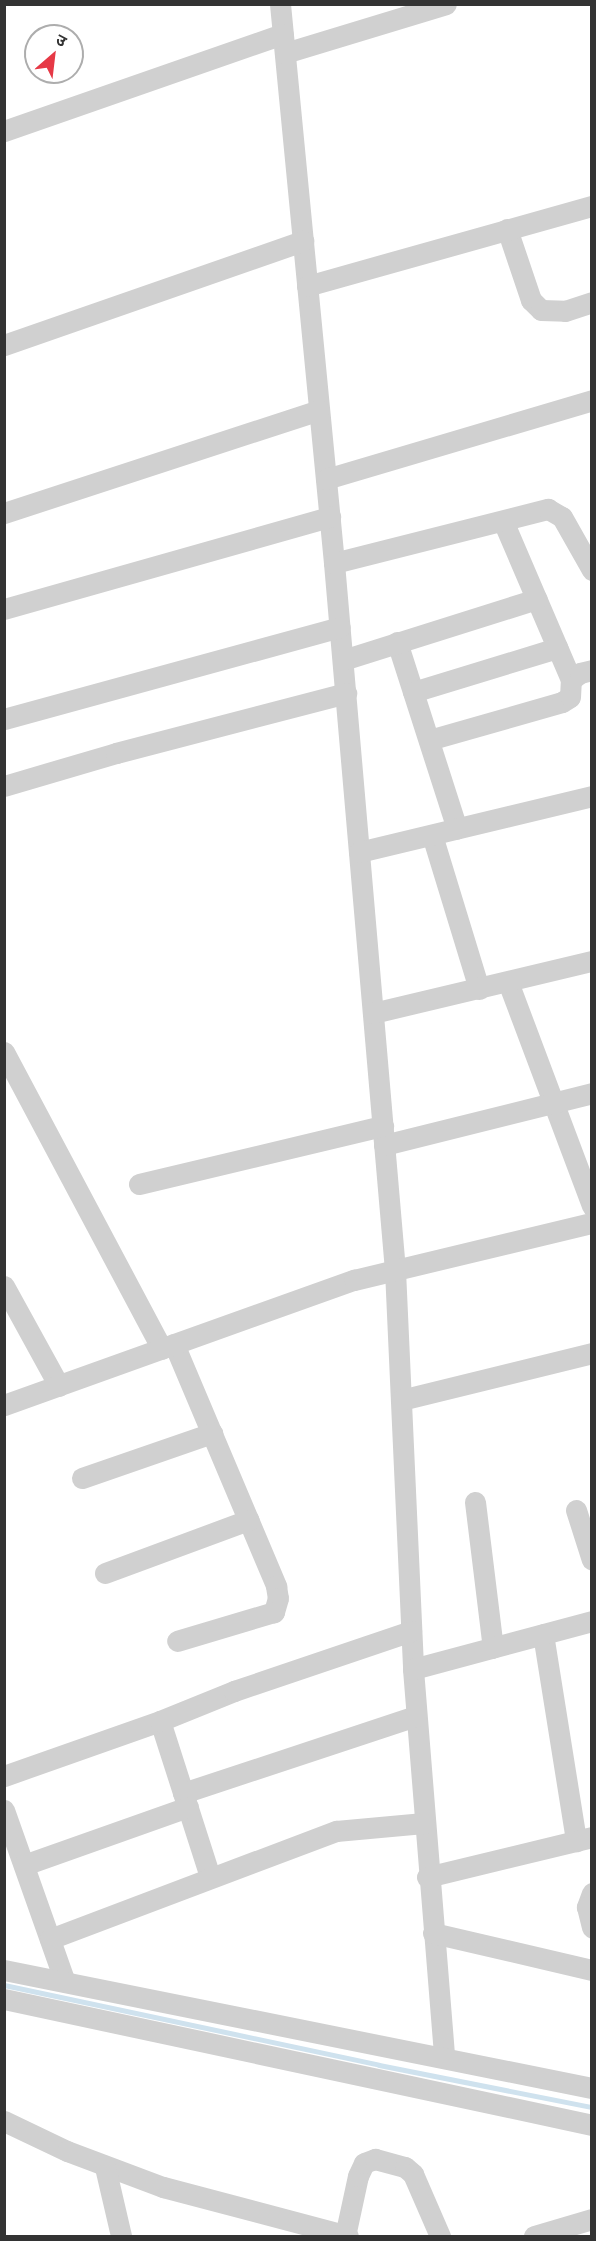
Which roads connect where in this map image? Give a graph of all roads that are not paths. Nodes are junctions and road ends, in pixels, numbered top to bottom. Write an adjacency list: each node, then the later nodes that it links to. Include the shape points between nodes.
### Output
1 (280, 4): 3 (street)
2 (447, 4): 3 (street)
3 (284, 43): 4 (street); 7 (street)
4 (4, 131)
5 (591, 206): 6 (street)
6 (507, 229): 8 (street); 9 (street, via 528,292 541,310 565,311)
7 (303, 241): 8 (street); 10 (street)
8 (307, 286): 12 (street)
9 (591, 302)
10 (4, 345)
11 (591, 400): 13 (street)
12 (319, 410): 13 (street); 14 (street)
13 (326, 480): 15 (street)
14 (4, 513)
15 (330, 517): 17 (street); 20 (street)
16 (503, 521): 17 (street); 18 (street, via 538,511 555,511); 19 (street)
17 (334, 563): 21 (street)
18 (591, 570)
19 (537, 599): 22 (street); 23 (street)
20 (4, 609)
21 (340, 627): 24 (street); 29 (street)
22 (397, 642): 24 (street); 27 (street)
23 (557, 648): 26 (street); 27 (street)
24 (343, 660): 28 (street)
25 (591, 670): 26 (street)
26 (571, 680): 30 (street, via 570,697 562,702)
27 (413, 692): 30 (street)
28 (346, 693): 31 (street); 35 (street)
29 (4, 719)
30 (429, 740): 33 (street)
31 (4, 786)
32 (591, 796): 33 (street)
33 (457, 829): 34 (street)
34 (432, 835): 35 (street); 38 (street)
35 (359, 852): 39 (street)
36 (591, 961): 37 (street)
37 (508, 982): 38 (street); 42 (street)
38 (478, 989): 39 (street)
39 (373, 1013): 43 (street)
40 (4, 1052): 49 (street)
41 (591, 1093): 42 (street)
42 (554, 1102): 43 (street); 45 (street)
43 (384, 1135): 44 (street); 47 (street)
44 (139, 1184)
45 (591, 1206)
46 (591, 1223): 47 (street)
47 (395, 1270): 49 (street, via 320,1291); 52 (street)
48 (4, 1286): 51 (street)
49 (168, 1346): 51 (street); 54 (street)
50 (591, 1353): 52 (street)
51 (59, 1386): 53 (street)
52 (401, 1400): 62 (street)
53 (4, 1405)
54 (212, 1433): 55 (street); 58 (street)
55 (82, 1478)
56 (475, 1502): 65 (street)
57 (576, 1510): 59 (street)
58 (249, 1520): 60 (street); 64 (street, via 276,1586 278,1606 274,1612 260,1617)
59 (591, 1560)
60 (105, 1573)
61 (591, 1621): 63 (street)
62 (411, 1631): 66 (street); 68 (street, via 234,1691)
63 (543, 1634): 65 (street); 73 (street)
64 (177, 1641)
65 (493, 1648): 66 (street)
66 (412, 1669): 67 (street)
67 (416, 1716): 70 (street); 72 (street)
68 (160, 1721): 69 (street); 70 (street)
69 (4, 1776)
70 (185, 1800): 74 (street); 75 (street)
71 (4, 1809): 74 (street)
72 (424, 1823): 75 (street, via 336,1831); 76 (street)
73 (584, 1839): 76 (street)
74 (15, 1854): 80 (street)
75 (210, 1877): 80 (street)
76 (428, 1877): 79 (street)
77 (591, 1893): 78 (street, via 587,1906)
78 (591, 1927)
79 (432, 1934): 82 (street); 85 (street)
80 (50, 1939): 83 (street)
81 (4, 1970): 83 (street)
82 (591, 1970)
83 (64, 1982): 85 (street)
84 (4, 1999): 88 (street)
85 (444, 2057): 86 (street)
86 (591, 2088)
87 (4, 2121): 89 (street)
88 (591, 2125)
89 (105, 2167): 91 (street); 92 (street, via 163,2187)
90 (591, 2219): 94 (street)
91 (121, 2236)
92 (347, 2236): 93 (street, via 358,2176 364,2163 375,2159 413,2174)
93 (440, 2236)
94 (534, 2236)

